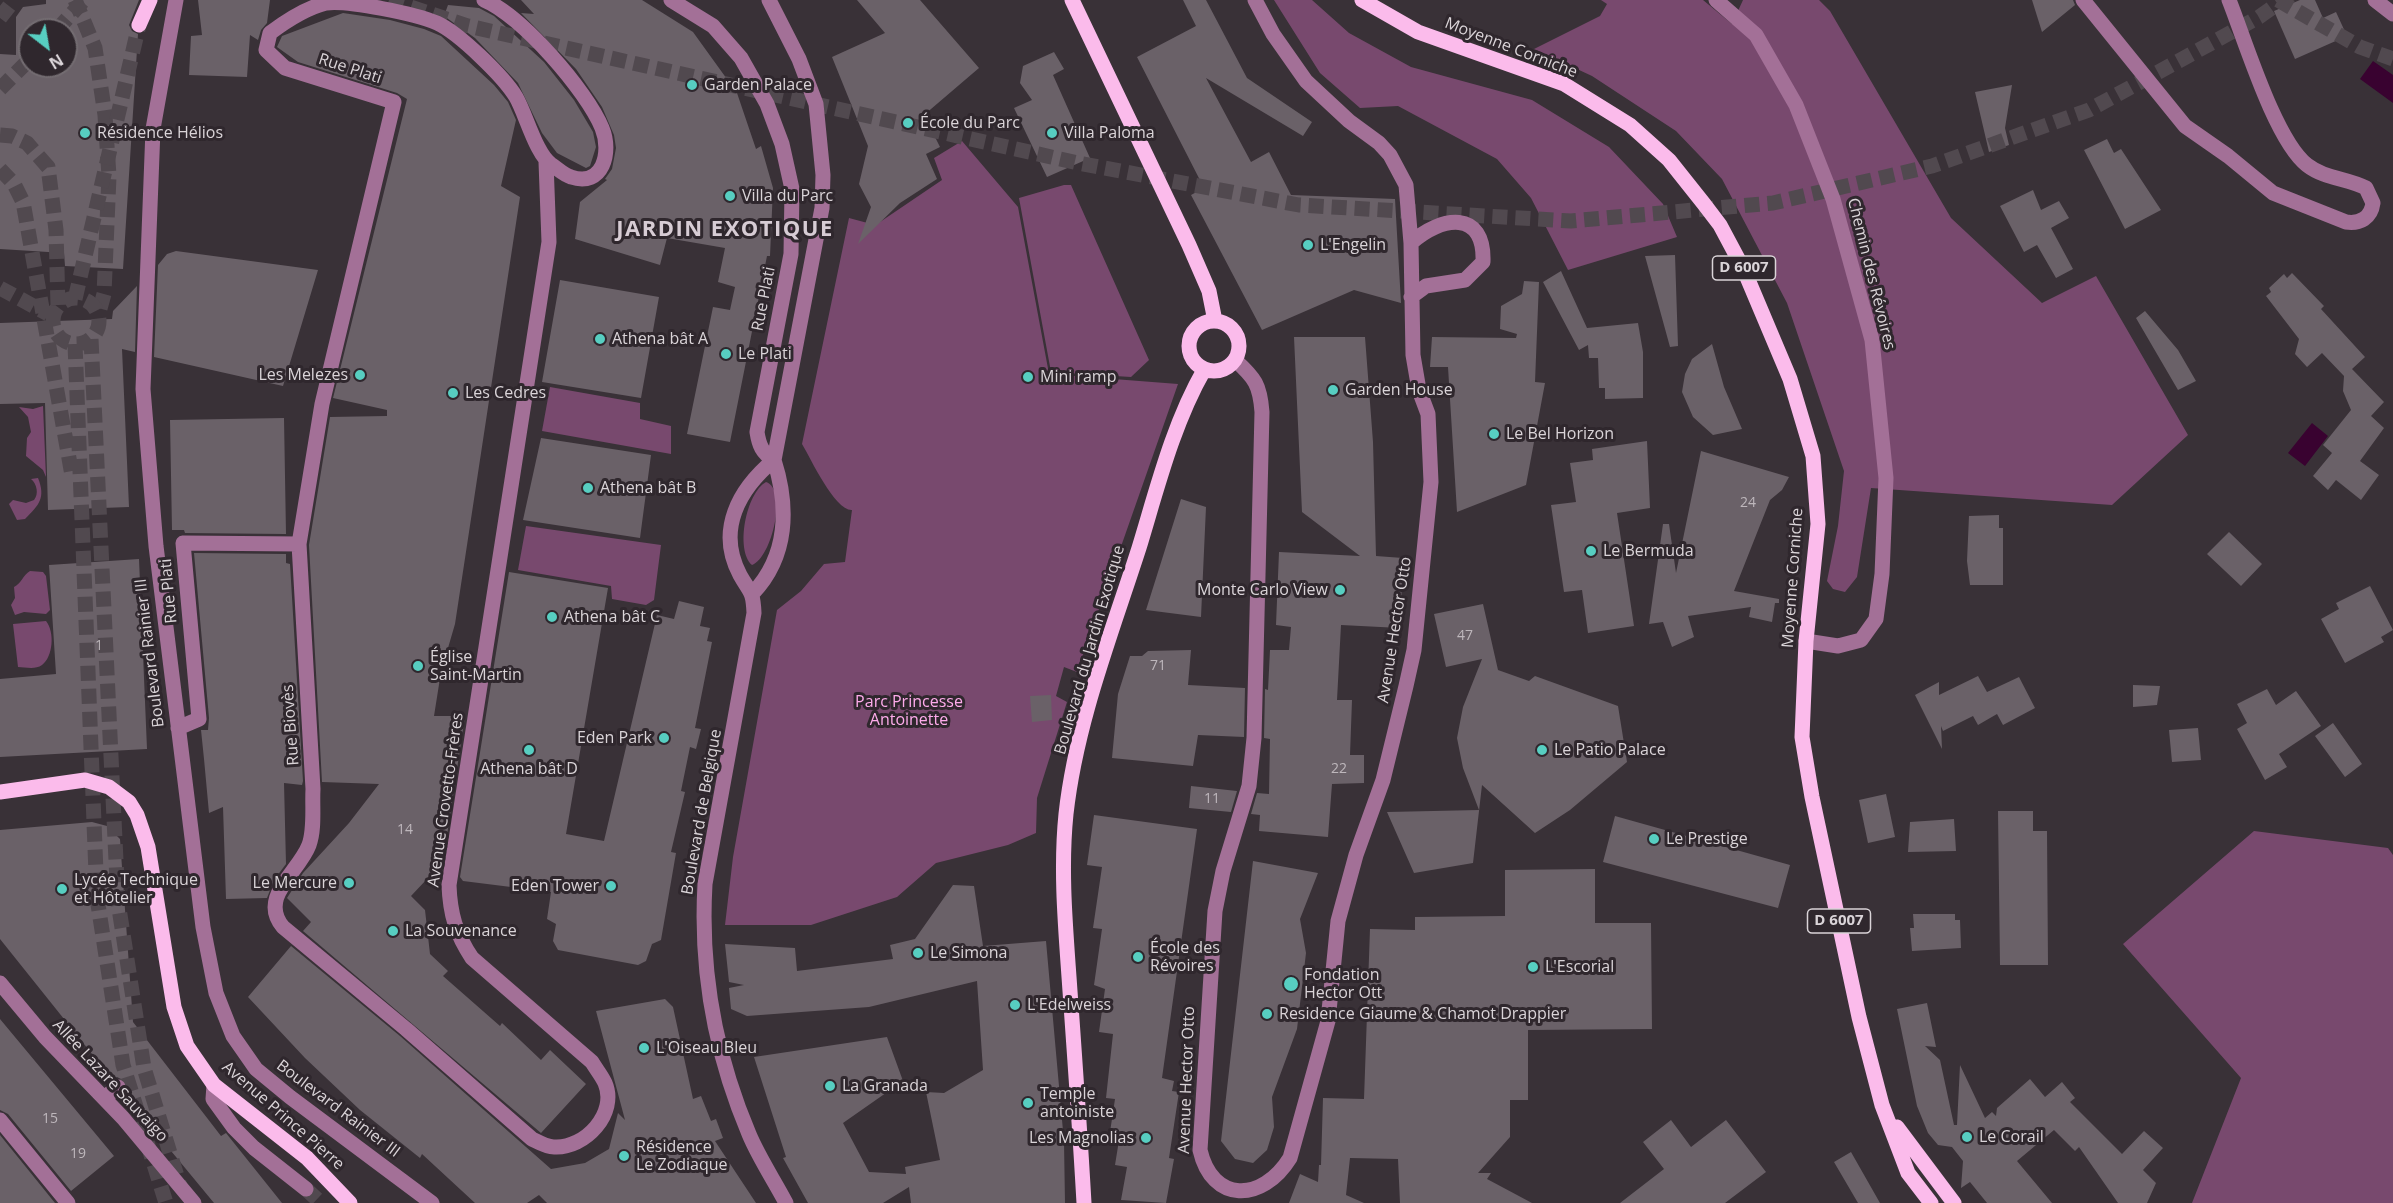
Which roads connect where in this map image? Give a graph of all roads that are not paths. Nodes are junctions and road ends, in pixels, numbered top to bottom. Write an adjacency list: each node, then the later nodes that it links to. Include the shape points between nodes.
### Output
1 (176, 0): 25 (street, Boulevard Rainier III, via 153,129 143,389 150,496)
2 (484, 0): 15 (street, via 516,19 565,74 603,130 607,157 601,171 592,178 569,176)
3 (671, 0): 21 (street, Rue Plati, via 713,26 741,58 767,104 782,144 792,189 791,255 757,432 765,455)
4 (769, 0): 21 (street, via 799,59 816,104 823,175 822,208)
5 (1072, 0): 18 (main road, via 1189,245 1209,291)
6 (1255, 0): 16 (street, Avenue Hector Otto, via 1306,81 1379,143 1394,162 1406,185)
7 (1362, 0): 24 (main road, Moyenne Corniche / D 6007, via 1418,32 1564,84 1630,125 1669,160 1720,225 1744,270 1790,380 1813,456 1818,524)
8 (1716, 0): 24 (street, Chemin des Révoires, via 1756,35 1796,105 1833,199 1872,340 1886,478 1876,619 1861,640 1838,646)
9 (2083, 0): 10 (street, via 2185,126 2228,156 2258,184 2338,219 2353,223 2362,220 2370,214 2373,203 2366,188 2323,175 2294,153)
10 (2229, 0)
11 (2375, 0): 13 (street)
12 (147, 3): 14 (main road)
13 (2393, 14)
14 (139, 25)
15 (546, 162): 22 (street, Rue Plati, via 516,96 488,63 438,24 356,2 327,3 270,33 266,50 285,68 394,102 350,278); 27 (street, Avenue Crovetto-Frères, via 549,242 449,885 450,904 459,939 472,958 592,1062 606,1084 608,1106 600,1123 573,1143 555,1147 532,1139 283,927 274,911)
16 (1411, 243): 17 (street, Avenue Hector Otto); 17 (street, via 1438,224 1462,222 1478,233 1484,247 1483,262 1466,280 1426,286)
17 (1411, 297): 41 (street, Avenue Hector Otto, via 1413,355 1428,414 1431,482 1414,650 1383,780 1338,921 1328,1021 1290,1158 1280,1179 1266,1195)
18 (1215, 321): 19 (main road, via 1229,326 1238,338); 20 (main road, via 1199,326 1190,339 1190,354)
19 (1235, 360): 20 (main road, via 1225,369); 41 (street, Avenue Hector Otto, via 1261,391 1254,738 1249,786 1215,910 1200,1150 1203,1172 1214,1192)
20 (1204, 370): 40 (main road, Boulevard du Jardin Exotique, via 1164,468 1112,631 1079,742 1066,811 1065,904)
21 (774, 460): 23 (street, via 782,484 783,532 767,578); 23 (street, via 753,477 733,518 733,552 740,574)
22 (299, 544): 25 (street, Rue Plati, via 183,543 198,719); 27 (street, Rue Biovès, via 313,789 311,828 306,853)
23 (753, 593): 39 (street, Boulevard de Belgique, via 753,630 705,884 704,936 707,987 721,1055 749,1135)
24 (1806, 641): 32 (main road, Moyenne Corniche / D 6007, via 1802,737 1859,1017)
25 (178, 728): 38 (street, Boulevard Rainier III, via 204,934 216,993 233,1036 269,1081)
26 (2, 791): 29 (main road, Avenue Prince Pierre, via 85,780 109,787 129,802 148,847 178,1027)
27 (277, 894)
28 (0, 983): 31 (street, Allée Lazare Sauvaigo)
29 (214, 1085): 34 (street, via 213,1099 234,1128); 37 (main road, Avenue Prince Pierre, via 307,1158)
30 (118, 1086): 31 (street)
31 (104, 1098): 36 (street, Allée Lazare Sauvaigo)
32 (1882, 1105): 42 (main road, D 6007, via 1908,1173); 43 (main road, D 6007)
33 (0, 1120): 35 (street)
34 (306, 1189)
35 (68, 1203)
36 (194, 1203)
37 (350, 1203)
38 (432, 1203)
39 (786, 1203)
40 (1084, 1203)
41 (1236, 1203)
42 (1931, 1203)
43 (1954, 1203)

